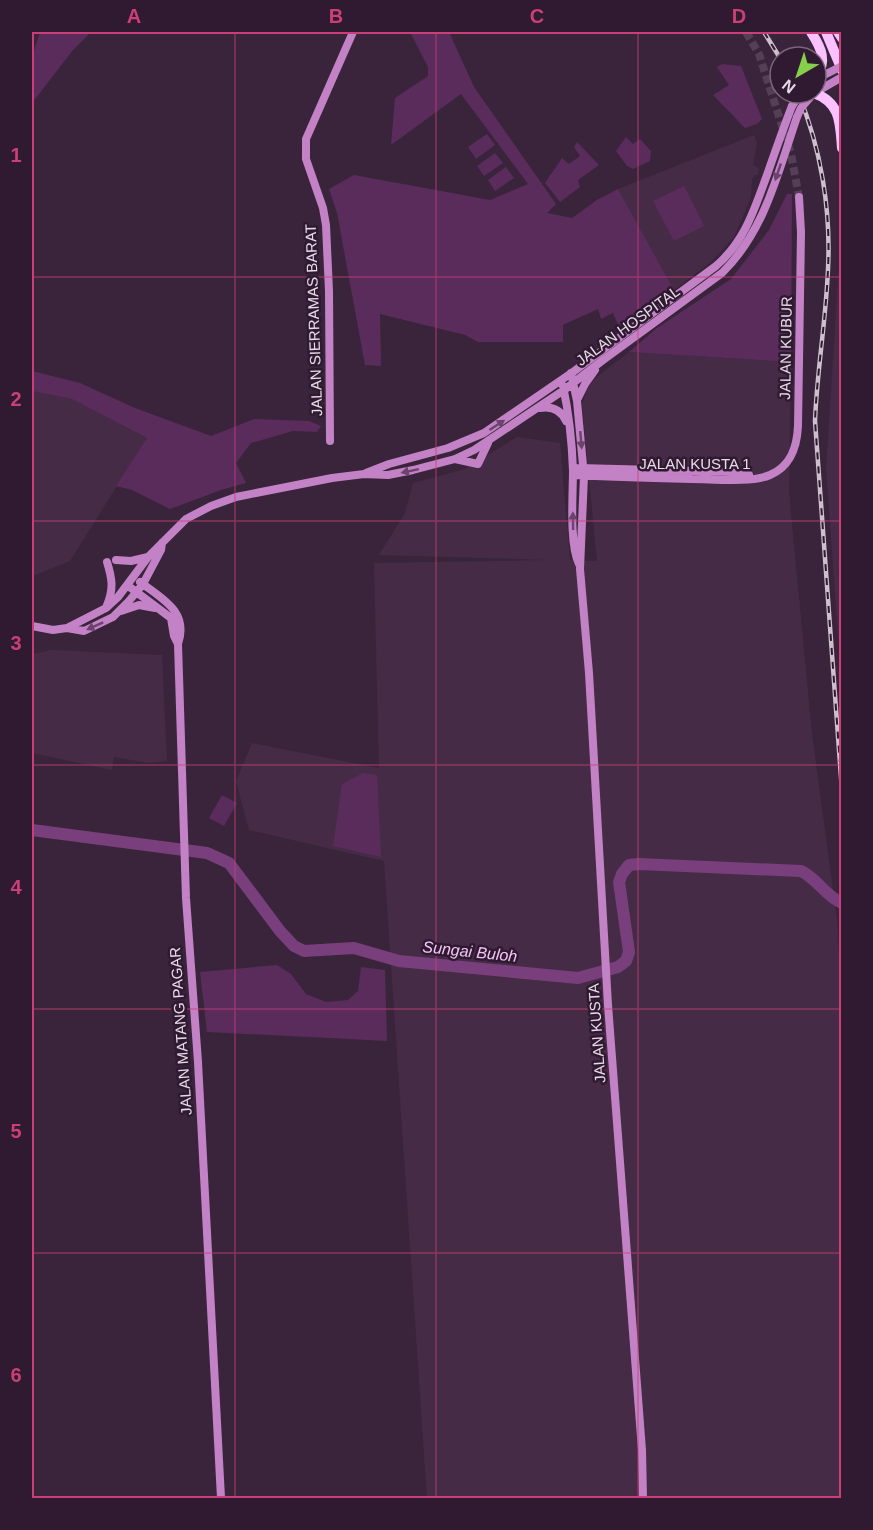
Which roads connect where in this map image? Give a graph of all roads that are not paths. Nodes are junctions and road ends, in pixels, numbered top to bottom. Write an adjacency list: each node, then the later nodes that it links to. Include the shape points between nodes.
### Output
1 (354, 32): 22 (main road, JALAN SIERRAMAS BARAT, via 306,139 306,159 326,225)
2 (826, 32): 5 (highway)
3 (838, 32): 4 (highway)
4 (842, 38)
5 (842, 68): 6 (main road, bridge)
6 (828, 74)
7 (842, 77): 8 (main road)
8 (828, 85)
9 (828, 100): 12 (highway, via 839,120)
10 (793, 105): 15 (main road, JALAN HOSPITAL, bridge, via 750,221 728,256)
11 (804, 105): 14 (main road, JALAN HOSPITAL, one-way to 14, bridge, via 756,230 733,262)
12 (842, 148)
13 (799, 197): 30 (main road, JALAN KUBUR, via 798,439 794,454 782,468)
14 (603, 360): 15 (main road, JALAN HOSPITAL); 18 (main road)
15 (572, 378): 16 (main road, JALAN HOSPITAL); 17 (main road, JALAN HOSPITAL); 18 (main road, JALAN KUSTA)
16 (561, 380): 17 (main road, JALAN KUSTA); 24 (main road, JALAN HOSPITAL, one-way to 16, via 484,433)
17 (564, 390): 19 (main road, JALAN HOSPITAL); 20 (main road, JALAN KUSTA)
18 (577, 401): 27 (main road, JALAN KUSTA, one-way to 27)
19 (537, 409): 20 (main road, via 550,408 562,413); 21 (main road, JALAN HOSPITAL)
20 (571, 432): 26 (main road, JALAN KUSTA)
21 (490, 440): 23 (main road, JALAN HOSPITAL); 25 (main road, via 478,464)
22 (330, 441)
23 (474, 450): 24 (main road); 25 (main road, JALAN HOSPITAL)
24 (417, 458): 28 (main road, JALAN HOSPITAL)
25 (455, 459): 28 (main road, JALAN HOSPITAL, one-way to 28, via 388,475)
26 (573, 472): 27 (main road); 36 (main road, JALAN KUSTA, one-way to 26, via 573,532)
27 (583, 472): 29 (main road, JALAN KUSTA 1); 30 (main road, JALAN KUSTA 1, via 732,472); 31 (main road, JALAN KUSTA)
28 (364, 474): 32 (main road, JALAN HOSPITAL, via 236,497 186,519)
29 (602, 476): 30 (main road, JALAN KUSTA 1, via 731,480); 31 (main road)
30 (759, 477)
31 (583, 490): 36 (main road, JALAN KUSTA)
32 (162, 543): 33 (main road, JALAN HOSPITAL); 38 (main road, JALAN HOSPITAL)
33 (148, 557): 34 (main road); 37 (main road, JALAN HOSPITAL)
34 (116, 560)
35 (107, 562): 41 (main road, via 112,593)
36 (579, 566): 48 (main road, JALAN KUSTA)
37 (133, 576): 38 (main road); 39 (main road, JALAN HOSPITAL)
38 (143, 584): 40 (main road, JALAN HOSPITAL); 46 (main road, via 178,613 182,632)
39 (127, 585): 40 (main road); 41 (main road, JALAN HOSPITAL)
40 (136, 593): 42 (main road, JALAN HOSPITAL); 43 (main road)
41 (106, 608): 45 (main road, JALAN HOSPITAL)
42 (119, 612): 43 (main road, via 140,605); 45 (main road, JALAN HOSPITAL, one-way to 45, via 84,631)
43 (166, 613): 46 (main road, JALAN MATANG PAGAR)
44 (32, 626): 45 (main road, JALAN HOSPITAL)
45 (67, 628)
46 (178, 644): 47 (main road, JALAN MATANG PAGAR, via 185,864)
47 (221, 1498)
48 (643, 1498)

